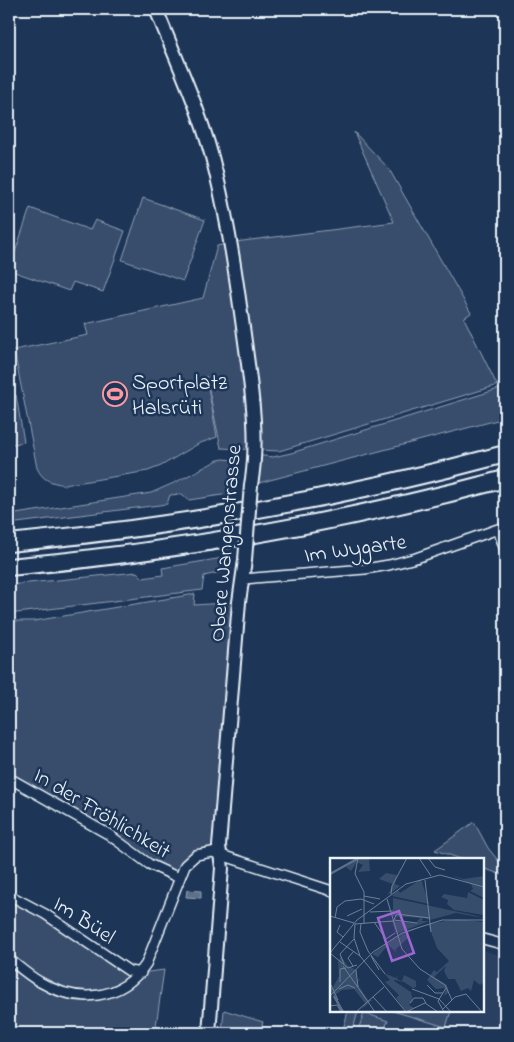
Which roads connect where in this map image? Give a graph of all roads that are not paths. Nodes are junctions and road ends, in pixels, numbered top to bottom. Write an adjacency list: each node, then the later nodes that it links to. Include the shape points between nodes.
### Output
1 (156, 9): 7 (street, Obere Wangenstrasse, bridge, via 206,139 221,196 241,309 254,411 254,454)
2 (505, 454): 4 (highway, via 276,505 142,527)
3 (505, 479): 6 (highway, via 280,529 152,550)
4 (9, 543)
5 (505, 550): 7 (street, Im Wygarte, via 498,529 389,565)
6 (9, 567)
7 (243, 578): 9 (street, Obere Wangenstrasse)
8 (9, 778): 10 (street, In der Fröhlichkeit, via 108,834 149,864)
9 (221, 856): 10 (street, via 210,852 196,855 185,865); 11 (street); 17 (street, Obere Wangenstrasse)
10 (179, 878): 16 (street)
11 (330, 890)
12 (9, 895): 16 (street, Im Büel, via 45,914 129,971)
13 (484, 939): 14 (street)
14 (505, 945)
15 (9, 959): 16 (street, via 40,983 81,996 114,992)
16 (140, 973)
17 (209, 1033)

